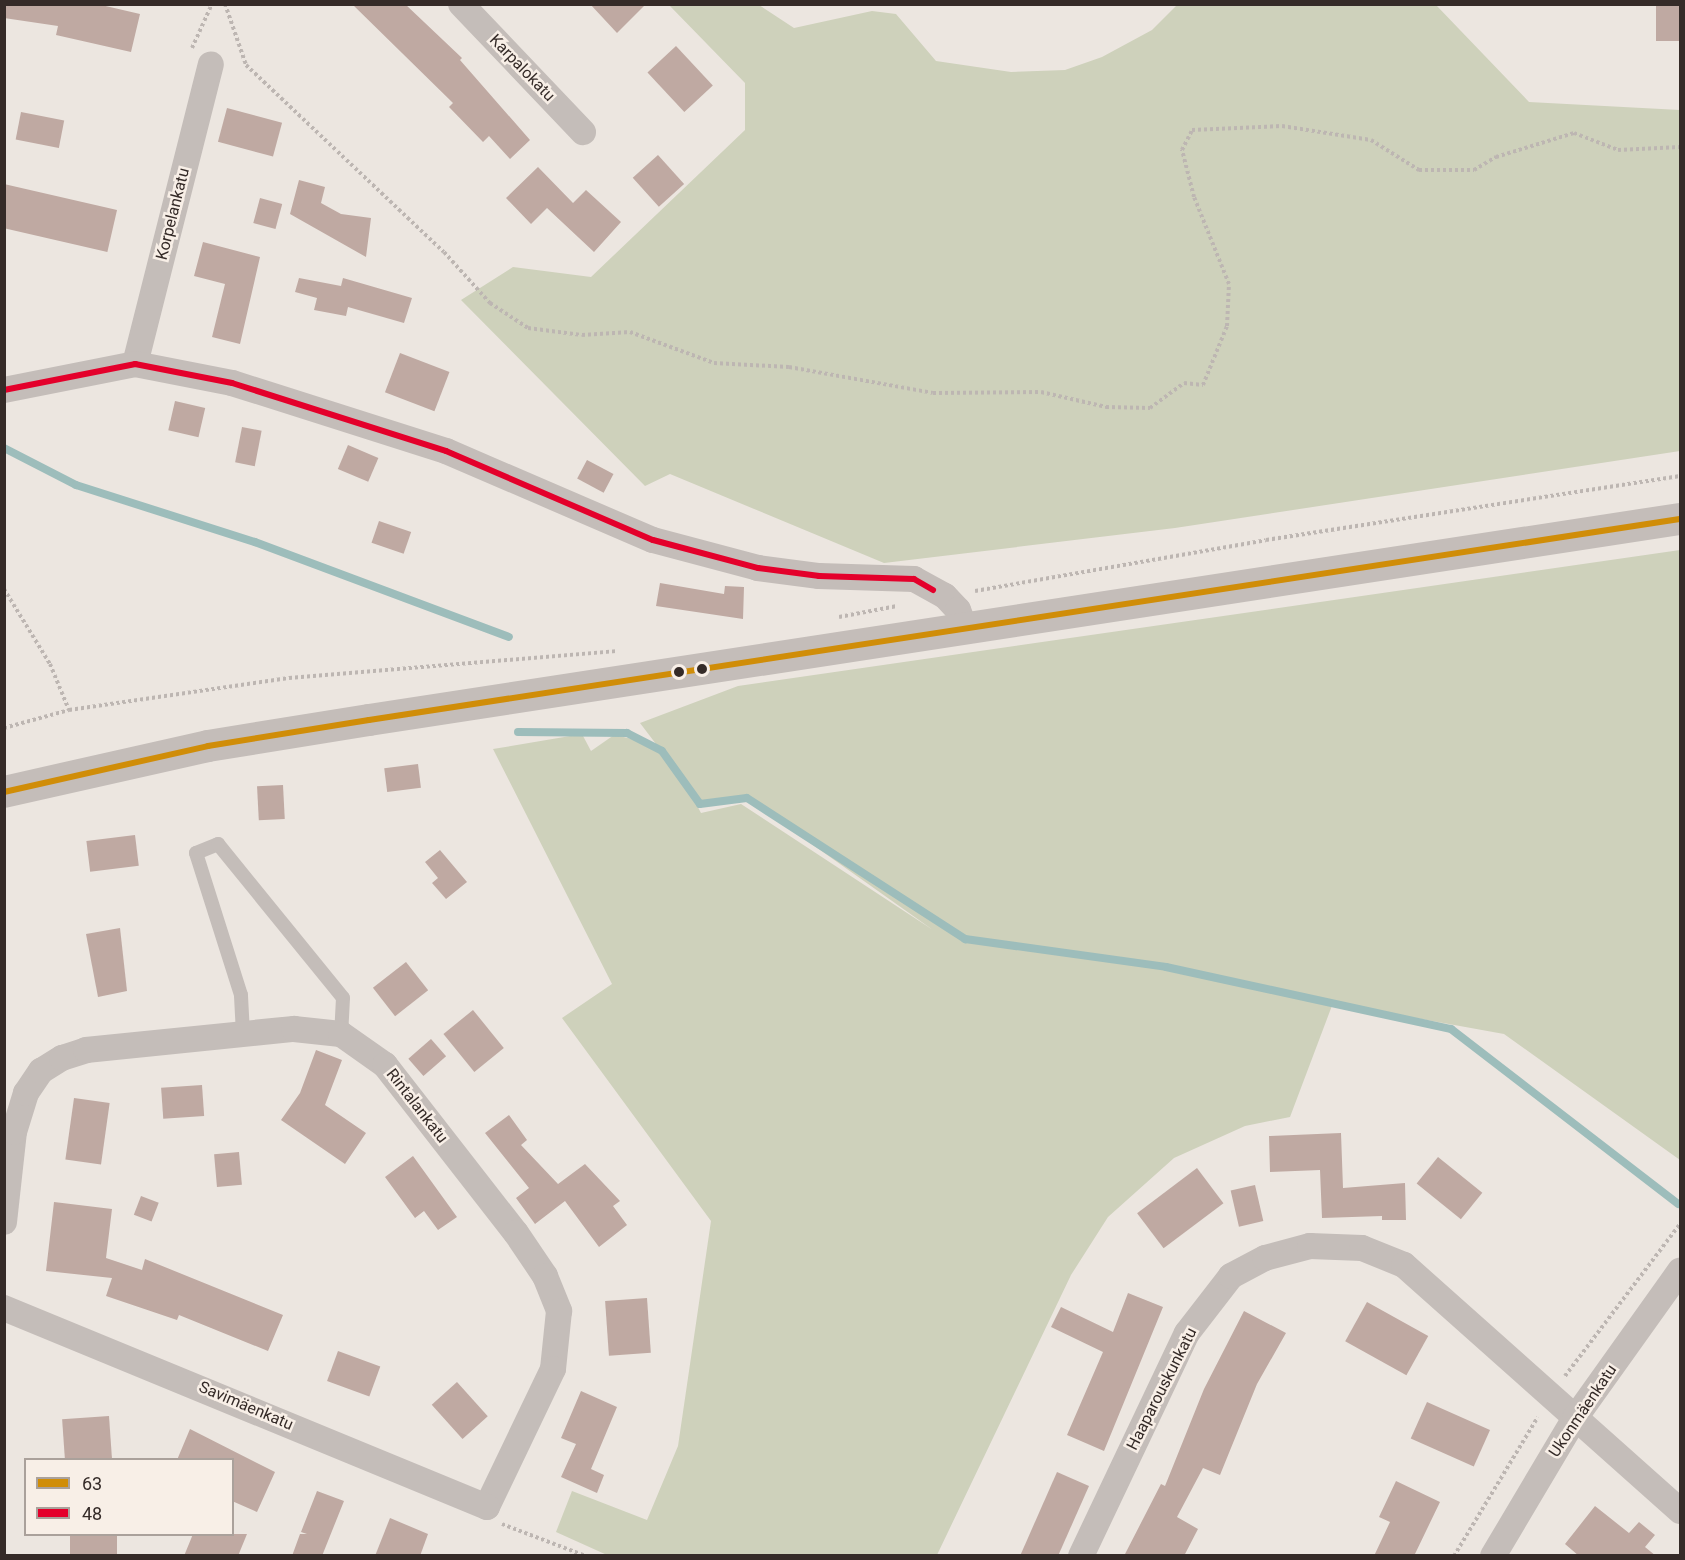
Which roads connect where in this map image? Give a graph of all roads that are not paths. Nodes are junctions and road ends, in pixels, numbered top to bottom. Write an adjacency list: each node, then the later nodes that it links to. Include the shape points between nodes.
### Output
1 (461, 4): 3 (street, Karpalokatu)
2 (200, 61): 4 (street, Korpelankatu)
3 (583, 132)
4 (135, 364): 5 (street); 7 (street, via 232,383 345,415 446,451 653,540 758,568 914,579 945,596 958,610)
5 (4, 390)
6 (1680, 519): 7 (street)
7 (964, 628): 8 (street, via 220,744)
8 (4, 792)
9 (243, 1034): 10 (street, via 294,1029); 10 (lane, via 241,995 196,853 218,844 343,998); 11 (street, via 86,1050 41,1071 26,1093 14,1132)
10 (341, 1034): 16 (street, Rintalankatu, via 392,1075 516,1233 545,1276 559,1311 553,1369)
11 (4, 1222)
12 (1680, 1271): 14 (street, Ukonmäenkatu)
13 (4, 1308): 16 (street, Savimäenkatu)
14 (1575, 1418): 15 (street, Haaparouskunkatu); 17 (street, Haaparouskunkatu, via 1404,1265 1362,1248 1321,1246 1265,1258 1231,1276 1187,1333); 18 (street, Ukonmäenkatu)
15 (1680, 1511)
16 (493, 1515)
17 (1081, 1556)
18 (1493, 1556)

